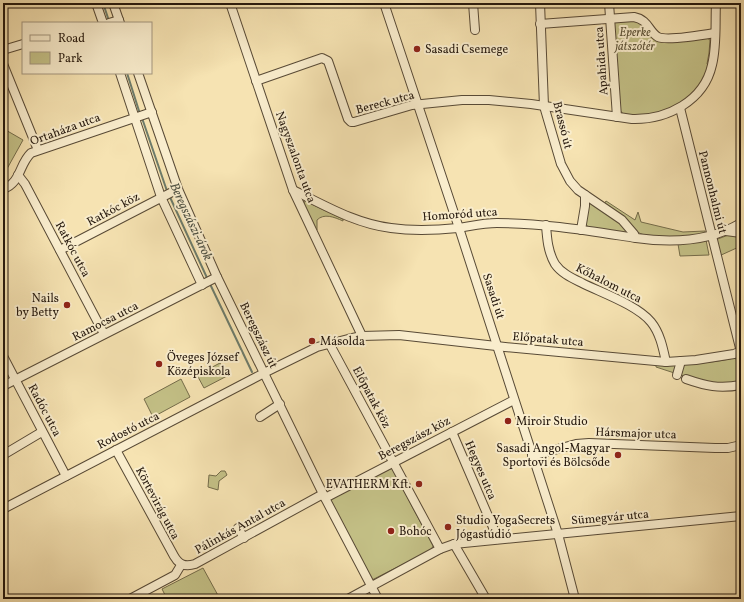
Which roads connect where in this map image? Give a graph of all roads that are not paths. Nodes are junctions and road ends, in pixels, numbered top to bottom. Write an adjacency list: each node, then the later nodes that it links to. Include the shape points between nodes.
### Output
1 (96, 3): 10 (street)
2 (113, 3): 11 (street)
3 (230, 3): 20 (street, Nagyszalonta utca)
4 (384, 3): 21 (street, Sasadi út)
5 (473, 3): 13 (street)
6 (540, 3): 12 (street, Brassó út)
7 (609, 3): 9 (street, Apahida utca)
8 (716, 3): 14 (street)
9 (610, 19): 12 (street); 14 (street, via 641,19 660,38); 25 (street, Apahida utca)
10 (103, 22)
11 (115, 22)
12 (540, 24): 22 (street, Brassó út)
13 (475, 30)
14 (715, 33): 23 (street, via 714,58 709,76 699,91)
15 (22, 44): 16 (street)
16 (3, 50)
17 (3, 64): 26 (street)
18 (121, 74): 24 (street, Beregszász út)
19 (138, 74): 24 (street, Beregszász út)
20 (256, 81): 21 (street, Bereck utca, via 322,58 328,61 350,122); 29 (street, Nagyszalonta utca)
21 (418, 104): 22 (street, Bereck utca, via 489,100); 34 (street, Sasadi út)
22 (544, 106): 25 (street, Bereck utca); 31 (street, Brassó út, via 561,164 570,181)
23 (680, 108): 25 (street, Bereck utca, via 644,119); 38 (street, Pannonhalmi út)
24 (143, 115): 26 (street, Ortaháza utca); 30 (street, Beregszász út); 30 (street, Beregszász út)
25 (617, 116)
26 (38, 150): 27 (street, Ortaháza utca, via 26,157)
27 (18, 175): 28 (street, Ortaháza utca, via 12,184); 40 (street, Ratkóc utca, via 26,184)
28 (3, 188)
29 (293, 190): 34 (street, Homoród utca, via 339,212 378,226 407,229); 43 (street, Nagyszalonta utca)
30 (169, 193): 40 (street, Ratkóc köz); 41 (street, Beregszász út); 41 (street, Beregszász út)
31 (585, 195): 35 (street); 39 (street, Brassó út, via 622,220)
32 (741, 223): 36 (street)
33 (546, 226): 34 (street, Homoród utca, via 495,223); 35 (street, Homoród utca); 49 (street, Kőhalom utca, via 549,250 556,265 574,279 638,311 650,321 663,346)
34 (459, 228): 45 (street, Sasadi út)
35 (580, 230): 39 (street, Homoród utca)
36 (726, 231): 37 (street); 38 (street)
37 (741, 233)
38 (711, 235): 39 (street, via 664,241); 46 (street, Pannonhalmi út)
39 (636, 238)
40 (60, 250): 42 (street, Ratkóc utca)
41 (209, 281): 42 (street, Ramocsa utca); 50 (street, Beregszász út)
42 (104, 334): 53 (street, Ramocsa utca)
43 (362, 336): 44 (street, Előpatak utca); 45 (street, Előpatak utca, via 399,335)
44 (329, 343): 50 (street, Előpatak utca); 65 (street, Előpatak köz)
45 (497, 346): 49 (street, Előpatak utca); 56 (street, Sasadi út)
46 (741, 352): 48 (street, Előpatak utca)
47 (3, 356): 53 (street, Radóc utca)
48 (681, 361): 49 (street, Előpatak utca); 51 (street)
49 (666, 362)
50 (264, 373): 57 (street, Beregszász út); 62 (street, Rodostó utca)
51 (677, 375)
52 (686, 379): 54 (street, via 712,387 727,388)
53 (16, 380): 55 (street, Ramocsa utca); 66 (street, Radóc utca)
54 (741, 385)
55 (3, 386)
56 (514, 400): 59 (street, Beregszász köz); 64 (street, Sasadi út)
57 (280, 404): 58 (street); 67 (street, Beregszász út)
58 (260, 417)
59 (452, 432): 65 (street, Beregszász köz); 73 (street, Hegyes utca)
60 (40, 433): 63 (street)
61 (741, 445): 64 (street, Hársmajor utca, via 715,448 589,443)
62 (116, 450): 66 (street, Rodostó utca); 76 (street, Körtevirág utca)
63 (3, 455)
64 (532, 456): 71 (street, Sasadi út)
65 (393, 463): 67 (street, Beregszász köz); 75 (street, Előpatak köz)
66 (66, 476): 68 (street, Rodostó utca)
67 (324, 496): 72 (street, Pálinkás Antal utca); 77 (street, Beregszász út)
68 (3, 509)
69 (741, 516): 71 (street, Sümegvár utca)
70 (238, 528): 72 (street)
71 (558, 534): 73 (street, Sümegvár utca); 82 (street, Sasadi út)
72 (244, 538): 76 (street, Pálinkás Antal utca, via 195,564)
73 (498, 539): 74 (street, Sümegvár utca)
74 (454, 544): 75 (street, Sümegvár utca); 81 (street)
75 (440, 549): 77 (street, Sümegvár utca)
76 (181, 565): 78 (street, via 175,575)
77 (371, 586): 79 (street, Sümegvár utca); 80 (street, Beregszász út)
78 (130, 599)
79 (348, 599)
80 (378, 599)
81 (486, 599)
82 (575, 599)

